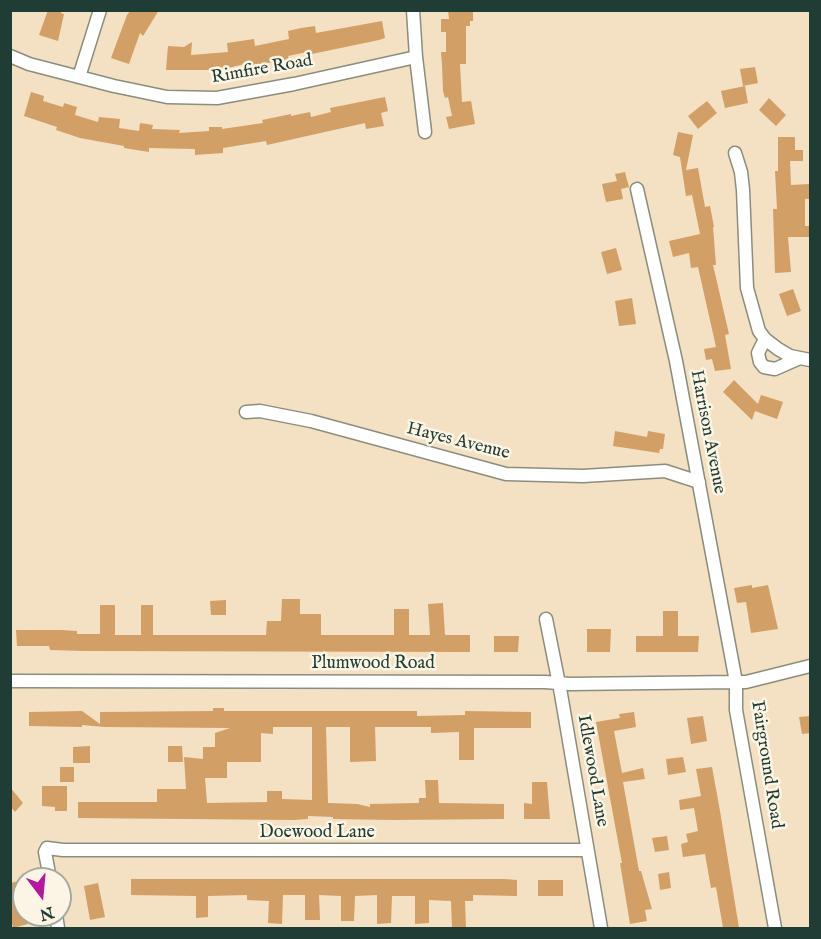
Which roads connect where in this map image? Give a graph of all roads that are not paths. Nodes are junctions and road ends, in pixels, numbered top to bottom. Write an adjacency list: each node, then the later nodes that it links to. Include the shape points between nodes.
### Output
1 (100, 10): 5 (street)
2 (413, 10): 4 (street)
3 (10, 56): 5 (street, Rimfire Road)
4 (416, 57): 5 (street, Rimfire Road, via 217,98 167,97); 6 (street)
5 (79, 77)
6 (425, 132)
7 (735, 153): 9 (street, via 743,190 747,288)
8 (637, 189): 12 (street, Harrison Avenue)
9 (765, 339): 10 (street, via 778,349); 10 (street, via 758,353 764,367 775,369)
10 (805, 359)
11 (246, 412): 12 (street, Hayes Avenue, via 311,421 506,474 583,476 665,471)
12 (699, 482): 16 (street, Harrison Avenue)
13 (546, 620): 17 (street, Idlewood Lane)
14 (810, 666): 16 (street, Fairground Road)
15 (10, 681): 17 (street, Plumwood Road)
16 (736, 682): 17 (street, Plumwood Road); 21 (street, Fairground Road, via 736,710)
17 (558, 683): 18 (street, Idlewood Lane)
18 (587, 850): 19 (street, Doewood Lane, via 46,848); 20 (street, Idlewood Lane)
19 (48, 867)
20 (601, 928)
21 (775, 928)

